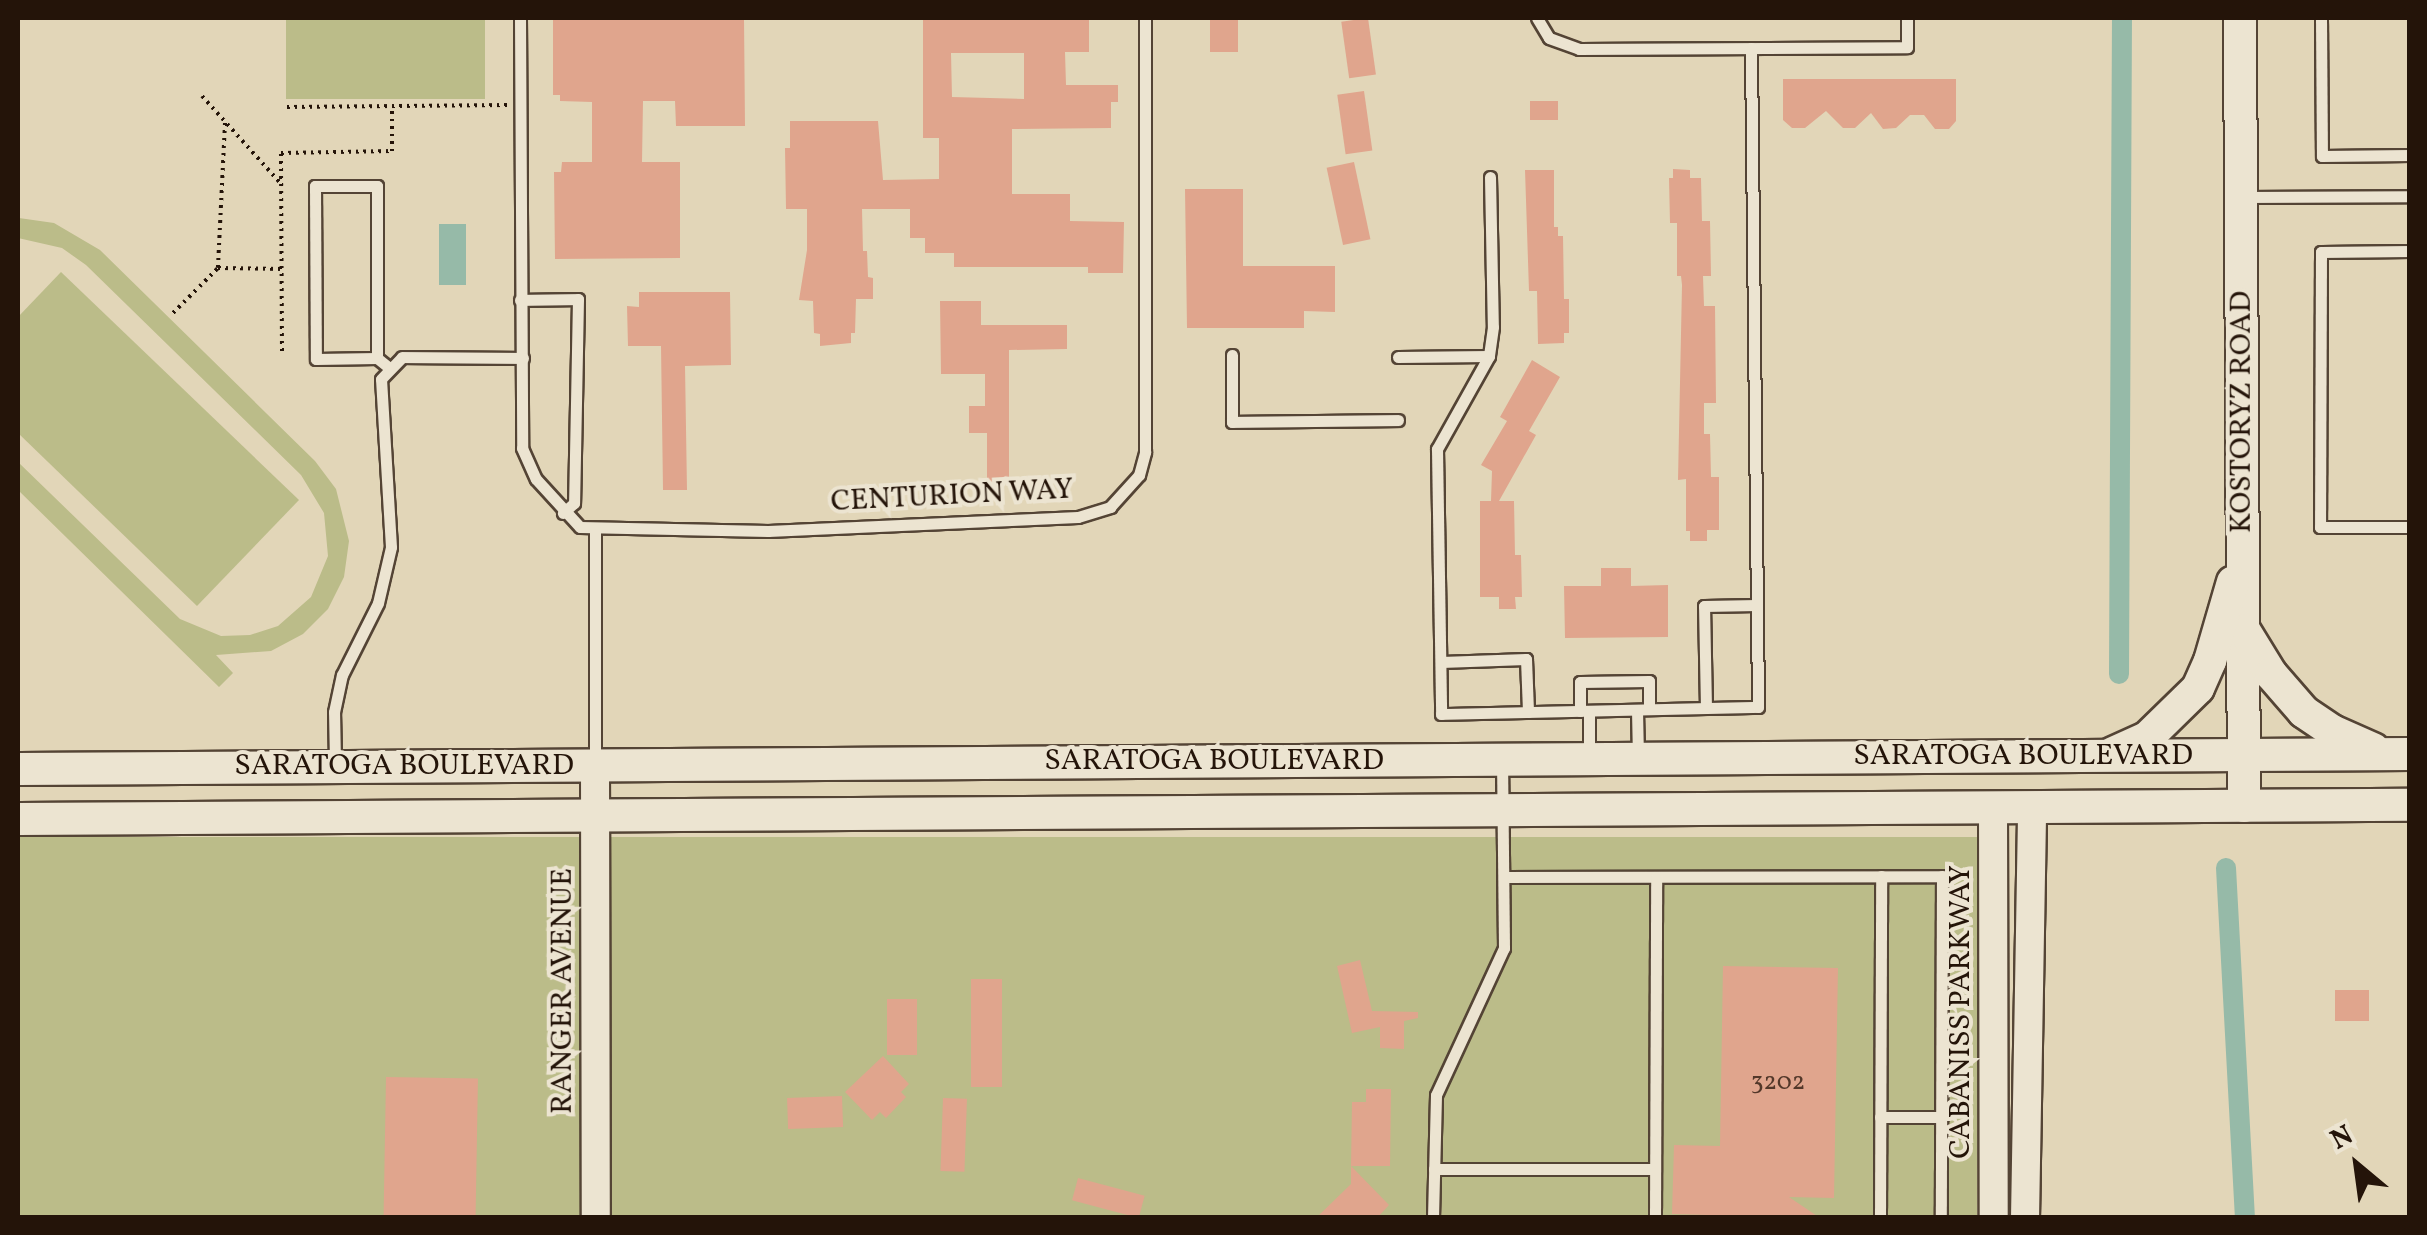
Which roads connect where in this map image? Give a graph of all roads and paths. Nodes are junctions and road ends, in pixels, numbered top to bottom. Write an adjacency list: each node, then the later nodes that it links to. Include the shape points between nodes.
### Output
1 (520, 18): 10 (lane, CENTURION WAY)
2 (1145, 18): 30 (lane, CENTURION WAY, via 1145,452 1139,476 1124,494 1110,507 1078,516 1031,520)
3 (1537, 18): 7 (lane, via 1550,38 1579,49)
4 (1907, 18): 7 (lane, via 1907,47)
5 (2240, 18): 16 (main road, KOSTORYZ ROAD)
6 (2321, 18): 12 (lane, via 2322,156)
7 (1751, 48): 32 (lane)
8 (202, 96): 11 (path)
9 (287, 106): 10 (path)
10 (521, 106): 20 (lane, CENTURION WAY)
11 (226, 122): 14 (path); 18 (path)
12 (2410, 156)
13 (1490, 178): 23 (lane)
14 (282, 185)
15 (2410, 196): 16 (lane)
16 (2241, 197): 31 (main road, KOSTORYZ ROAD)
17 (2410, 252): 29 (lane, via 2321,252 2320,527)
18 (218, 268): 19 (path); 21 (path)
19 (282, 269)
20 (520, 300): 25 (lane, CENTURION WAY); 28 (lane, via 578,299 574,503)
21 (173, 314)
22 (1232, 355): 27 (lane, via 1232,422)
23 (1489, 356): 24 (lane); 34 (lane, via 1436,449)
24 (1398, 357)
25 (522, 358): 26 (lane); 28 (lane, CENTURION WAY, via 522,448)
26 (383, 363): 26 (lane, via 316,359 315,186 377,186); 46 (lane, via 391,548 378,604 342,675 334,712)
27 (1398, 420)
28 (563, 513): 30 (lane, CENTURION WAY)
29 (2410, 527)
30 (596, 530): 45 (lane)
31 (2244, 544): 33 (main road, KOSTORYZ ROAD); 41 (main road, via 2198,688 2147,738)
32 (1757, 605): 35 (lane, via 1758,707); 35 (lane, via 1704,606)
33 (2244, 630): 39 (main road, via 2304,712 2332,731); 40 (main road, KOSTORYZ ROAD)
34 (1440, 662): 38 (lane, via 1442,714); 38 (lane, via 1526,658)
35 (1706, 708): 36 (lane)
36 (1643, 709): 37 (lane); 37 (lane, via 1648,681 1580,682); 43 (lane)
37 (1584, 711): 38 (lane); 42 (lane)
38 (1528, 712)
39 (2398, 754): 40 (main road, SARATOGA BOULEVARD)
40 (2245, 755): 41 (main road, SARATOGA BOULEVARD); 48 (main road, KOSTORYZ ROAD)
41 (2104, 756): 43 (main road, SARATOGA BOULEVARD)
42 (1589, 757): 43 (main road, SARATOGA BOULEVARD); 44 (main road, SARATOGA BOULEVARD)
43 (1638, 757)
44 (1502, 759): 45 (main road, SARATOGA BOULEVARD); 52 (lane)
45 (595, 764): 46 (main road, SARATOGA BOULEVARD); 53 (street, RANGER AVENUE)
46 (336, 767): 47 (main road, SARATOGA BOULEVARD)
47 (18, 769)
48 (2244, 806): 49 (main road, SARATOGA BOULEVARD); 51 (main road, SARATOGA BOULEVARD)
49 (2410, 806)
50 (1993, 807): 51 (main road, SARATOGA BOULEVARD); 52 (main road, SARATOGA BOULEVARD); 67 (street, CABANISS PARKWAY)
51 (2032, 808): 68 (street)
52 (1503, 810): 53 (main road, SARATOGA BOULEVARD); 57 (lane)
53 (595, 816): 54 (main road, SARATOGA BOULEVARD); 62 (street, RANGER AVENUE)
54 (18, 819)
55 (1656, 876): 56 (lane); 57 (lane); 61 (lane)
56 (1881, 876): 58 (lane); 59 (lane, via 1942,876)
57 (1504, 877): 60 (lane, via 1502,959 1436,1094)
58 (1880, 1117): 59 (lane); 65 (lane)
59 (1942, 1117): 66 (lane)
60 (1434, 1169): 61 (lane); 63 (lane)
61 (1655, 1169): 64 (lane)
62 (596, 1218)
63 (1434, 1218)
64 (1655, 1218)
65 (1880, 1218)
66 (1941, 1218)
67 (1994, 1218)
68 (2025, 1218)

